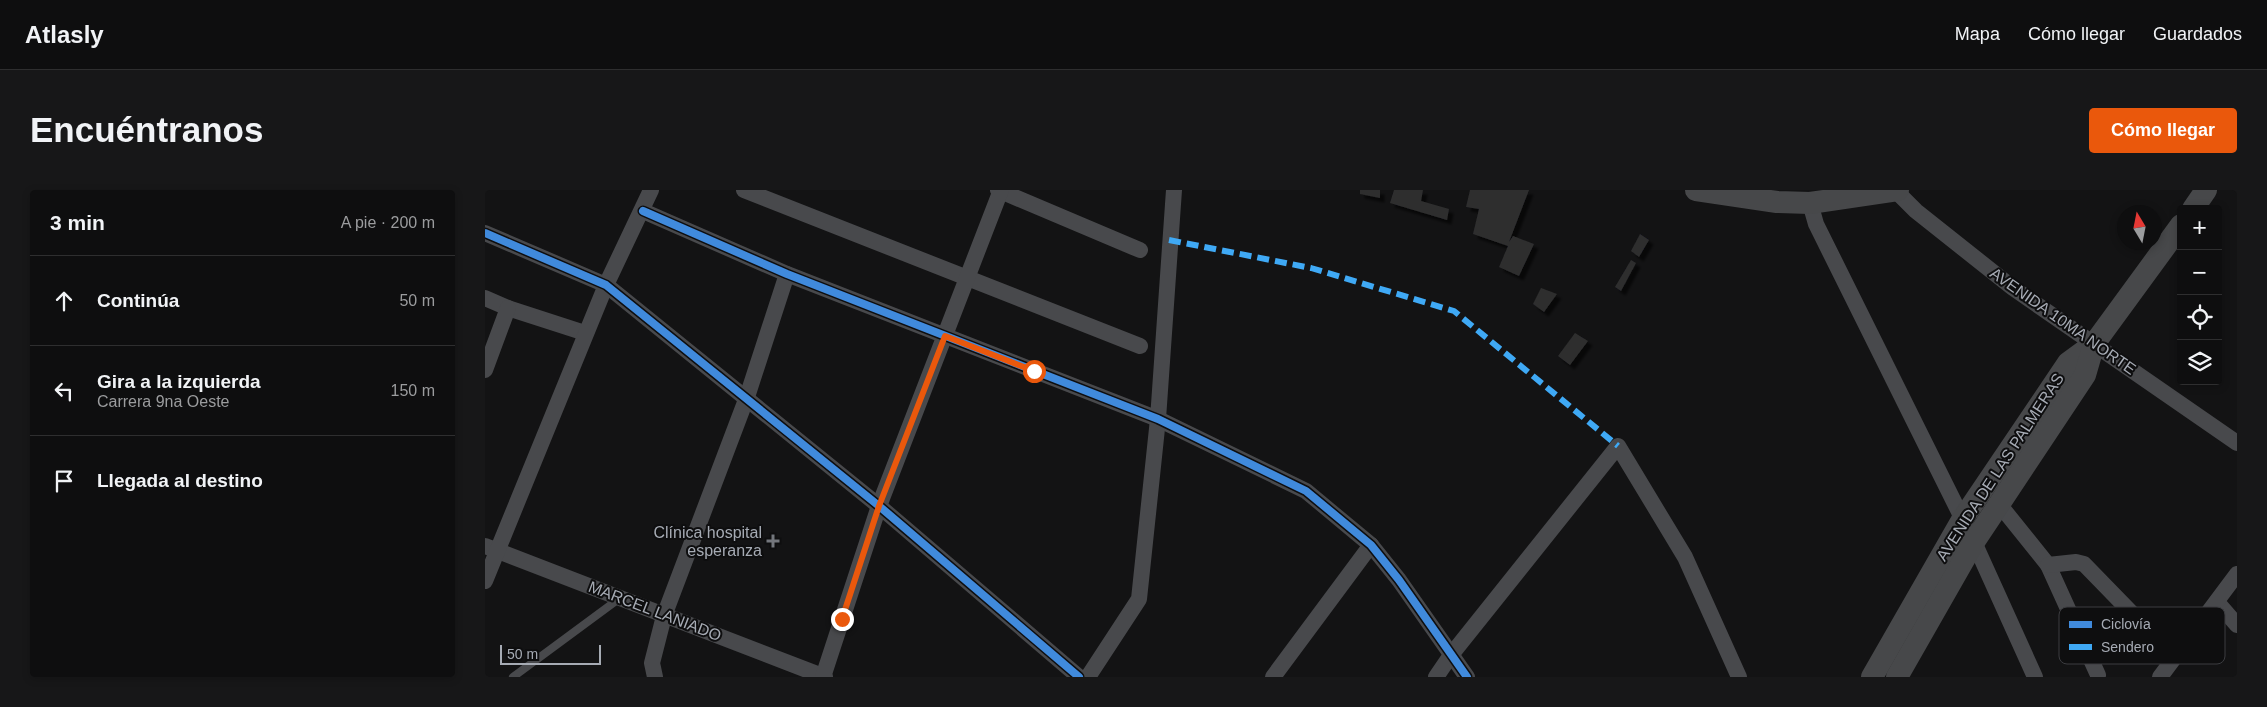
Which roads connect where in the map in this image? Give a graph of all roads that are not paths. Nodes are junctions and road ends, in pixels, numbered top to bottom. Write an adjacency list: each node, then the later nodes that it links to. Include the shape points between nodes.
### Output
1 (651, 190): 10 (street)
2 (745, 190): 15 (street)
3 (1000, 190): 13 (street); 15 (street)
4 (1174, 190): 25 (street)
5 (1696, 190): 8 (main road, via 1777,202)
6 (1896, 190): 8 (main road); 21 (street, AVENIDA 10MA NORTE, via 1916,211 2013,288)
7 (2206, 190): 9 (main road)
8 (1810, 203): 29 (street, via 1816,224)
9 (2196, 205)
10 (643, 211): 14 (street); 16 (street)
11 (2177, 230): 21 (main road, AVENIDA DE LAS PALMERAS)
12 (485, 233): 16 (street)
13 (1140, 250)
14 (787, 274): 20 (street); 24 (street)
15 (967, 277): 20 (street); 22 (street)
16 (606, 285): 19 (street); 24 (street)
17 (485, 298): 18 (street)
18 (508, 308): 19 (street); 23 (street)
19 (585, 333): 32 (street)
20 (945, 336): 25 (street); 28 (street)
21 (2094, 344): 26 (street, AVENIDA 10MA NORTE); 27 (main road, AVENIDA DE LAS PALMERAS, via 2085,375); 29 (main road, AVENIDA DE LAS PALMERAS, via 2068,363)
22 (1139, 346)
23 (485, 370)
24 (747, 398): 28 (street); 43 (street)
25 (1158, 419): 31 (street, via 1306,491); 53 (street, via 1139,599)
26 (2237, 443)
27 (1999, 504): 30 (main road, AVENIDA DE LAS PALMERAS); 33 (street)
28 (879, 506): 49 (street); 52 (street)
29 (1962, 520): 30 (street); 58 (main road, AVENIDA DE LAS PALMERAS)
30 (1974, 542): 59 (main road, AVENIDA DE LAS PALMERAS); 60 (street)
31 (1371, 545): 45 (street); 54 (street)
32 (491, 548): 35 (street); 36 (street, MARCEL LANIADO)
33 (2048, 565): 38 (street); 39 (street, via 2084,564)
34 (2237, 574): 37 (street)
35 (485, 581)
36 (620, 598): 43 (street, MARCEL LANIADO); 50 (lane)
37 (2217, 602): 40 (street); 41 (street)
38 (2067, 607)
39 (2126, 607)
40 (2213, 607)
41 (2221, 607)
42 (2225, 611): 44 (street)
43 (664, 616): 49 (street, MARCEL LANIADO); 51 (street, via 652,663)
44 (2237, 625)
45 (1451, 655): 55 (street); 56 (street); 57 (street, via 1619,446 1685,557)
46 (2093, 664): 48 (street)
47 (2170, 664): 61 (street)
48 (2098, 675)
49 (824, 676)
50 (513, 677)
51 (655, 677)
52 (1079, 677)
53 (1088, 677)
54 (1273, 677)
55 (1436, 677)
56 (1467, 677)
57 (1739, 677)
58 (1873, 677)
59 (1897, 677)
60 (2035, 677)
61 (2160, 677)

